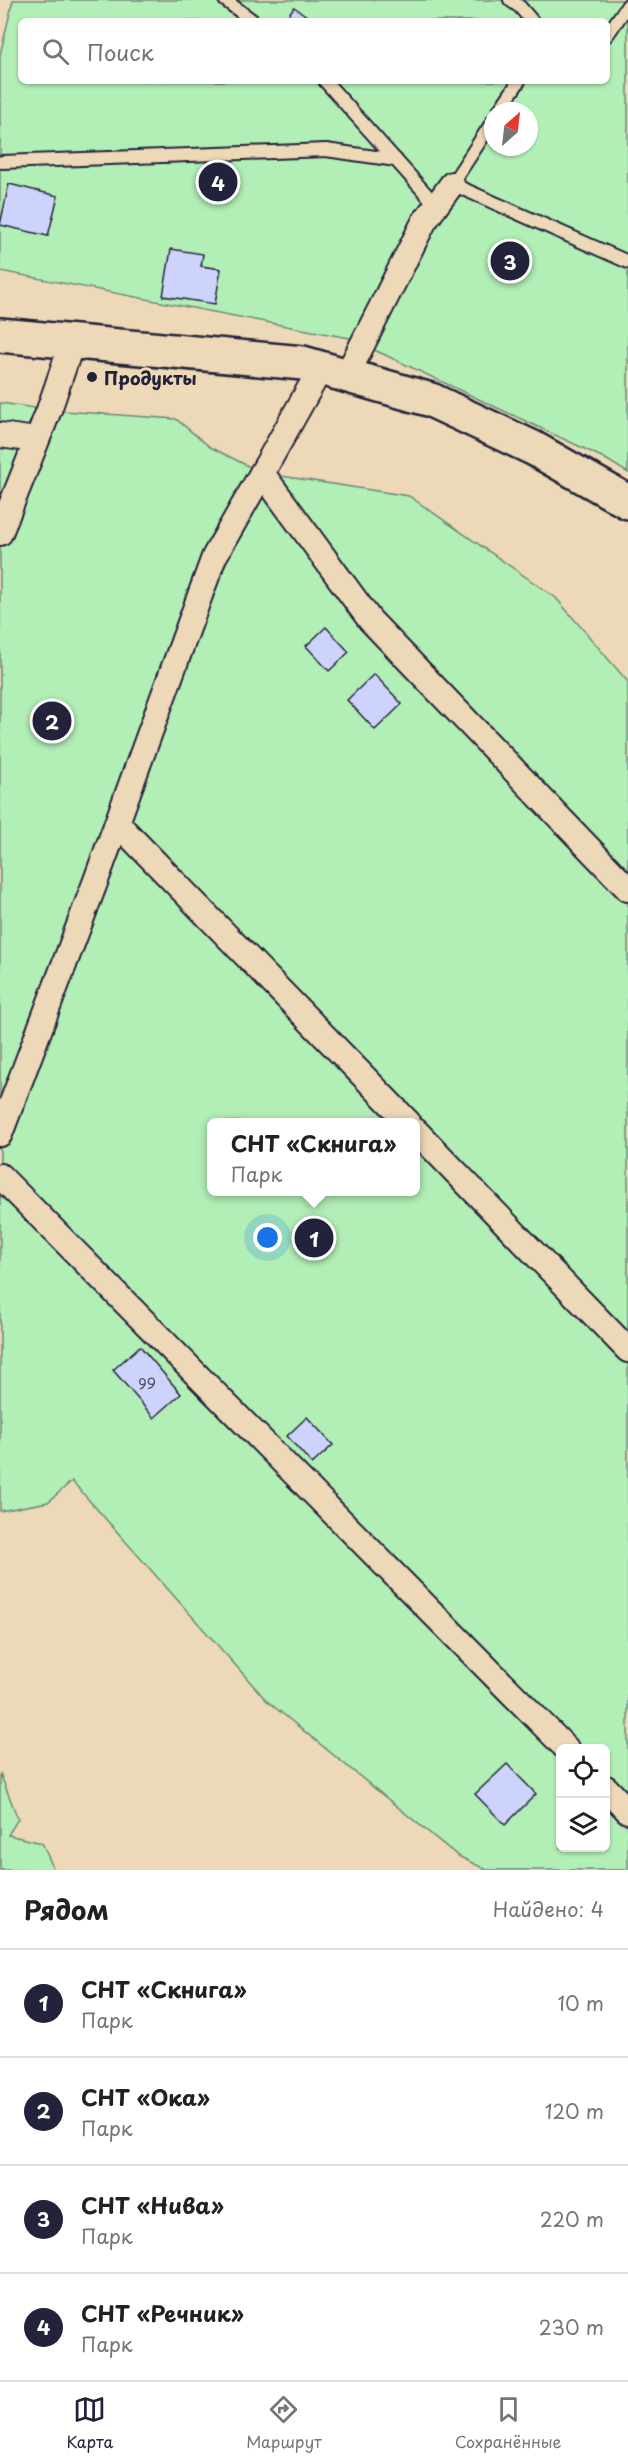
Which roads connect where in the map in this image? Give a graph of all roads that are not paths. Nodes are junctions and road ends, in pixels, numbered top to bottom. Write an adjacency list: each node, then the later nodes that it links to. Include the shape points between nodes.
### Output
1 (225, 0): 4 (lane)
2 (510, 0): 5 (lane)
3 (628, 5): 6 (lane)
4 (249, 18)
5 (529, 18)
6 (610, 31)
7 (328, 84): 11 (lane)
8 (517, 84): 9 (lane)
9 (506, 102)
10 (484, 135): 13 (lane)
11 (396, 160): 12 (lane, via 326,150); 14 (lane)
12 (2, 162)
13 (452, 183): 14 (street); 15 (lane)
14 (436, 205): 18 (street)
15 (628, 262)
16 (0, 335): 17 (street)
17 (72, 343): 18 (street, via 303,363); 20 (street)
18 (334, 371): 21 (street); 22 (street, via 431,400 532,448)
19 (0, 435): 20 (street)
20 (36, 440): 23 (street)
21 (262, 473): 24 (street, via 214,557); 25 (street, via 370,620)
22 (628, 502)
23 (0, 533)
24 (117, 823): 26 (street); 27 (street)
25 (628, 889)
26 (404, 1118)
27 (0, 1134)
28 (420, 1135): 30 (street)
29 (0, 1176): 31 (street)
30 (628, 1350)
31 (561, 1744)
32 (610, 1792): 33 (street)
33 (628, 1811)

